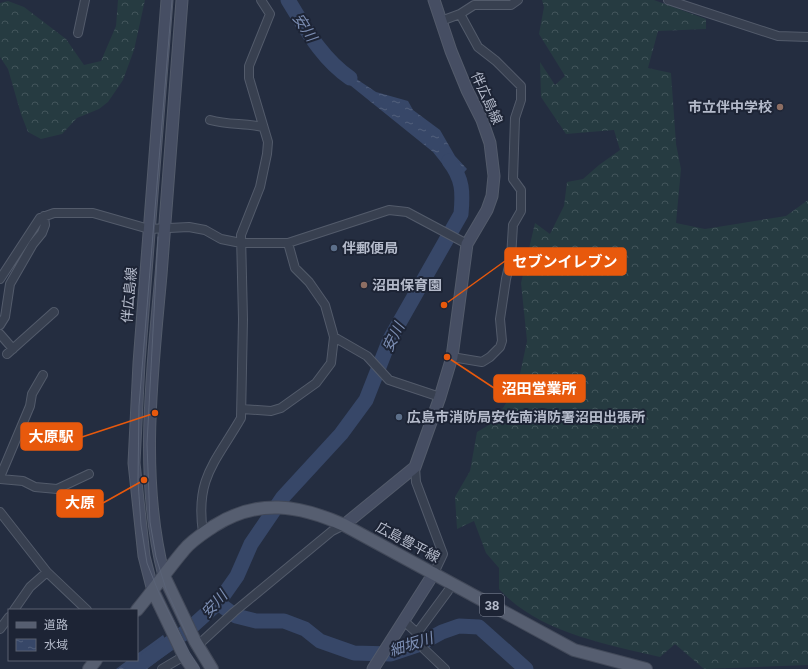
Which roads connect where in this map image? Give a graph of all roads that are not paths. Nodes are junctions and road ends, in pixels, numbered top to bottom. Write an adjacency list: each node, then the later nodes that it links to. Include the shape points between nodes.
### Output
1 (85, 0): 10 (street)
2 (167, 0): 16 (main road, 伴広島線)
3 (182, 0): 15 (main road)
4 (261, 0): 13 (street, via 270,14 249,66 249,78)
5 (434, 0): 9 (main road, 伴広島線)
6 (518, 0): 8 (street, via 511,4 474,6)
7 (668, 0): 11 (street, via 778,36)
8 (460, 14): 9 (street); 25 (street, via 478,47 521,86 521,100 515,118 512,179 521,190 521,211 513,225 511,258 500,319 500,347 482,362)
9 (441, 21): 17 (main road, 伴広島線, via 490,143 494,176 492,196 487,210)
10 (78, 33)
11 (808, 37)
12 (210, 120): 13 (street)
13 (263, 127): 18 (street, via 268,142 268,154 260,186 241,235)
14 (44, 216): 16 (street, via 54,213 93,213); 20 (street, via 40,218); 22 (street, via 45,225 42,233 10,284 5,317)
15 (164, 228): 16 (street); 18 (street, via 189,227 205,230 221,239); 26 (main road)
16 (149, 229): 27 (main road, 伴広島線)
17 (465, 242): 19 (street, via 407,212 389,210); 25 (main road, 伴広島線)
18 (241, 243): 19 (street); 30 (street)
19 (288, 243): 24 (street, via 295,268 309,282 325,305)
20 (0, 279)
21 (54, 312): 23 (street, via 10,352)
22 (0, 325)
23 (0, 334)
24 (334, 337): 29 (street, via 367,356 389,380); 30 (street, via 331,363 316,383 281,408 271,411)
25 (452, 357): 29 (main road, 伴広島線)
26 (153, 362): 27 (main road); 39 (main road, via 150,467 156,540)
27 (139, 363): 40 (main road, 伴広島線, via 134,463 144,556)
28 (43, 375): 33 (street, via 32,394)
29 (440, 397): 31 (main road, 伴広島線)
30 (242, 409): 36 (street, via 241,418 207,473 200,514)
31 (415, 467): 35 (main road); 38 (street, via 416,482 443,554)
32 (89, 474): 33 (street, via 57,489 35,487 23,481)
33 (0, 478)
34 (0, 512): 37 (street)
35 (344, 525): 36 (main road, 広島豊平線 / 38, via 319,514 293,508 257,508 242,511); 38 (main road, 広島豊平線 / 38); 49 (street, via 332,532)
36 (203, 533): 39 (main road, 広島豊平線 / 38, via 185,549)
37 (47, 572): 42 (street, via 30,587); 43 (street)
38 (434, 573): 46 (main road); 58 (main road, 広島豊平線 / 38, via 574,650)
39 (164, 576): 40 (main road, 広島豊平線 / 38); 49 (main road)
40 (153, 591): 44 (main road, 広島豊平線 / 38); 50 (main road)
41 (448, 591): 48 (street)
42 (15, 609)
43 (86, 609)
44 (138, 609)
45 (8, 618): 47 (street)
46 (404, 621): 48 (street); 52 (main road)
47 (0, 629)
48 (417, 635): 57 (street, via 424,650)
49 (196, 644): 56 (main road)
50 (183, 654): 54 (street); 55 (main road)
51 (95, 661): 53 (main road)
52 (375, 666)
53 (88, 669)
54 (162, 669)
55 (192, 669)
56 (212, 669)
57 (445, 669)
58 (646, 669)

